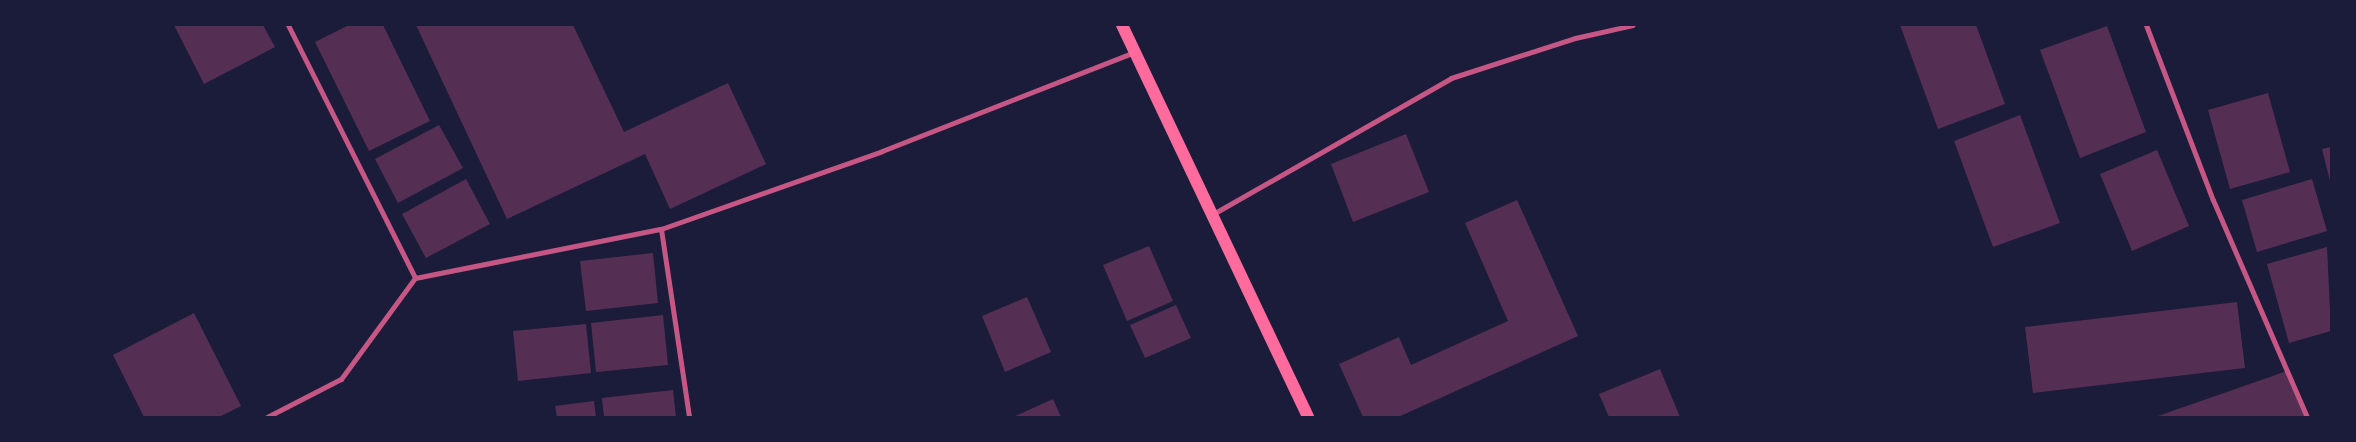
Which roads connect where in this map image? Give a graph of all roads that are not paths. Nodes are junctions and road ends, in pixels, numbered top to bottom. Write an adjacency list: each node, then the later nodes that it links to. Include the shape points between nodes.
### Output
1 (288, 25): 8 (street)
2 (1122, 25): 5 (main road)
3 (1634, 25): 6 (street, via 1575,38 1450,78)
4 (2146, 25): 12 (street, via 2213,200)
5 (1135, 52): 6 (main road); 7 (street, via 882,151)
6 (1212, 214): 11 (main road)
7 (661, 229): 8 (street); 10 (street)
8 (415, 278): 9 (street, via 341,379)
9 (267, 417)
10 (689, 417)
11 (1308, 417)
12 (2307, 417)

